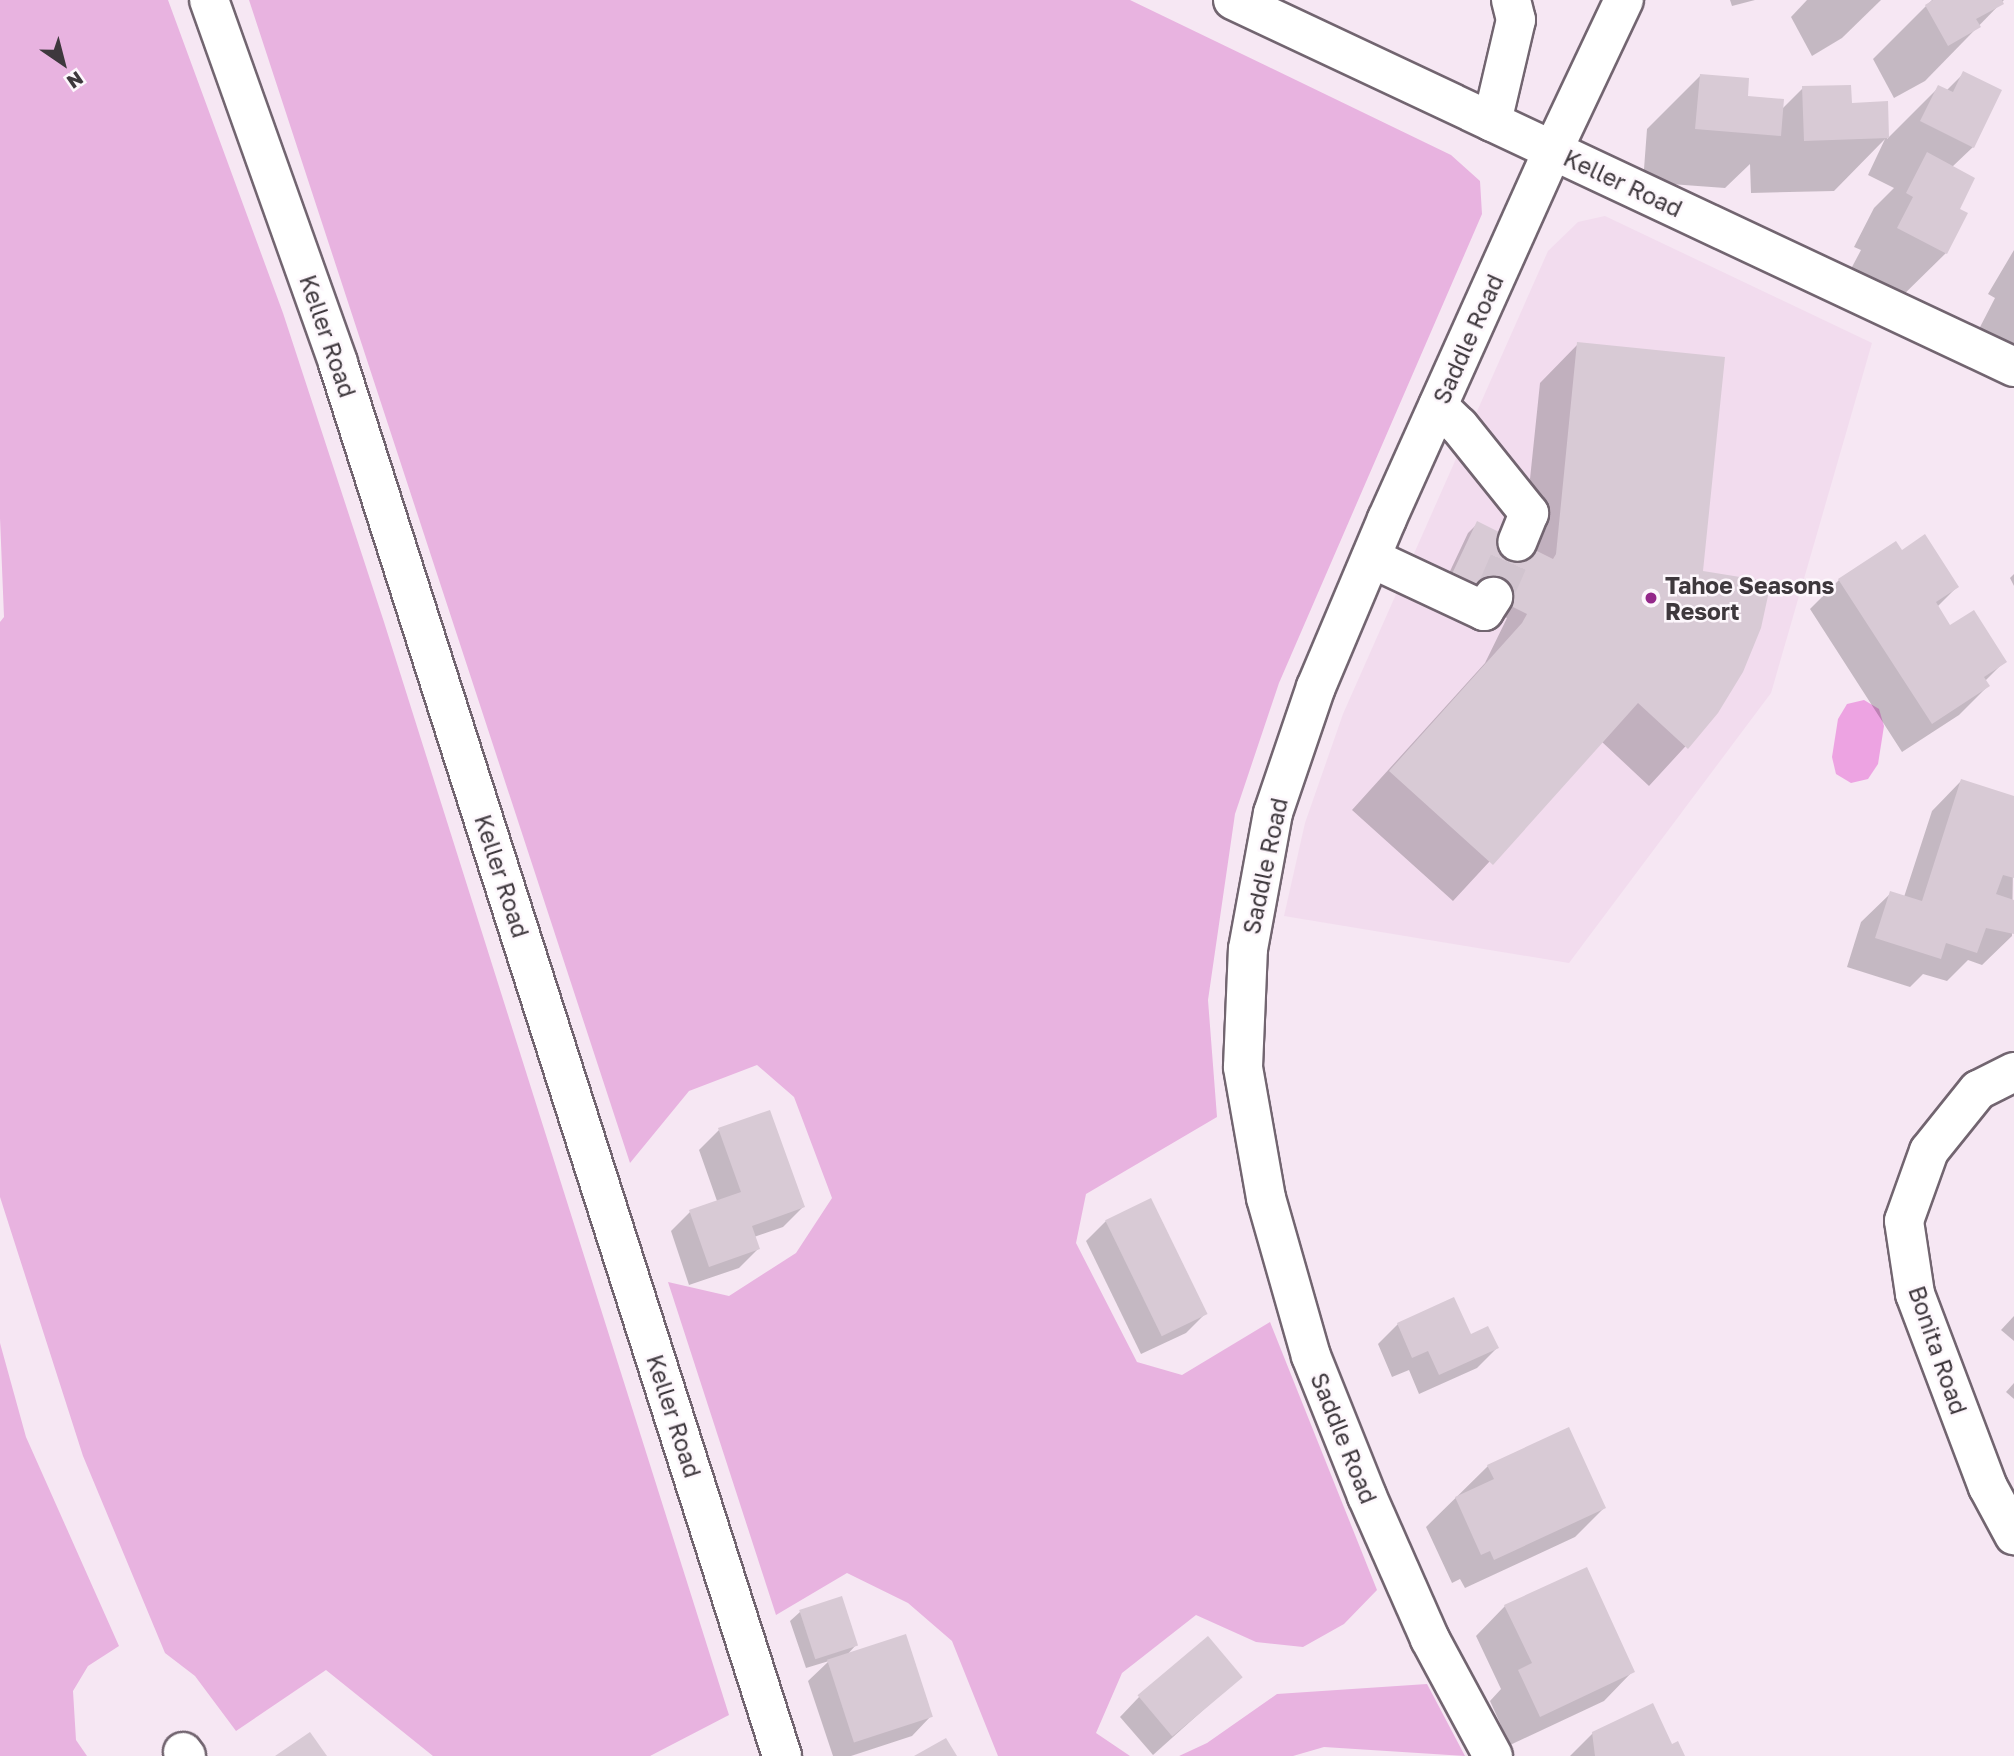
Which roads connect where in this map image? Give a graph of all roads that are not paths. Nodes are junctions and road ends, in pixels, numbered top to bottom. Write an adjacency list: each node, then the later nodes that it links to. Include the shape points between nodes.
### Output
1 (209, 0): 14 (street, Keller Road, via 338,363)
2 (1233, 0): 5 (street, Keller Road)
3 (1511, 0): 5 (street, via 1516,20)
4 (1624, 0): 6 (street, Saddle Road)
5 (1492, 122): 6 (street, Keller Road)
6 (1553, 150): 7 (street, Keller Road); 8 (street, Saddle Road)
7 (2014, 367)
8 (1438, 406): 9 (street, via 1460,426 1529,513); 10 (street, Saddle Road)
9 (1517, 541)
10 (1371, 558): 11 (street, via 1484,611); 15 (street, Saddle Road, via 1316,687 1273,813 1248,949 1243,1067 1266,1198 1311,1356 1430,1639)
11 (1493, 597)
12 (2014, 1072): 13 (street, Bonita Road, via 1978,1090 1929,1152 1904,1221 1915,1294 1988,1487)
13 (2014, 1535)
14 (782, 1756)
15 (1493, 1756)

